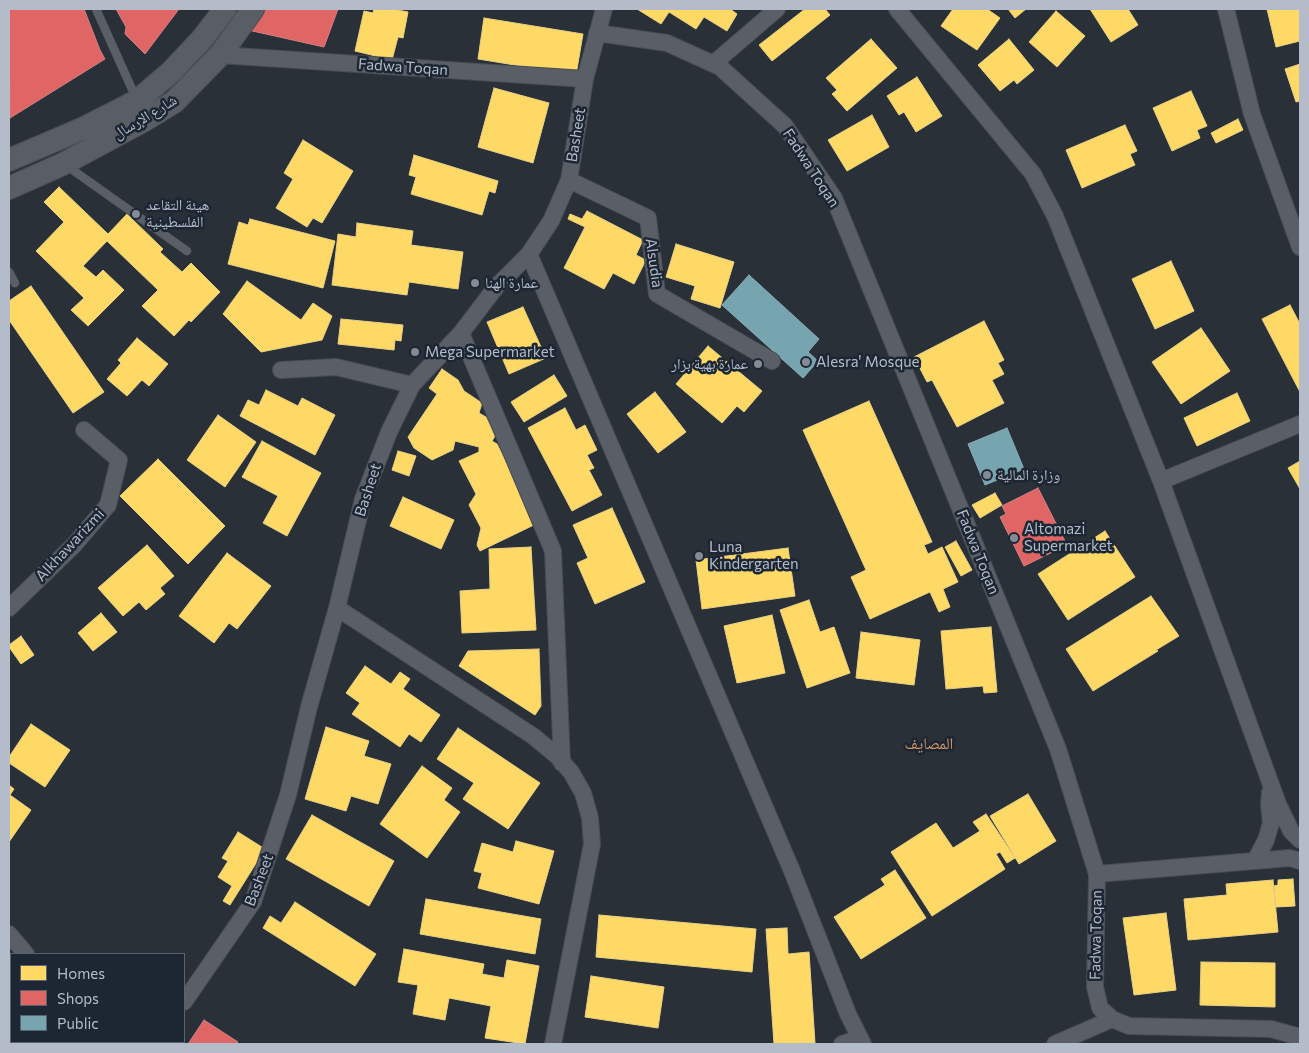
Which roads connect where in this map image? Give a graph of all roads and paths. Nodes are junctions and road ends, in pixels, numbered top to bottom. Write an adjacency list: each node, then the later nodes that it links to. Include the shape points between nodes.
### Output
1 (96, 9): 12 (lane)
2 (225, 9): 12 (main road, شارع الإرسال, via 171,72)
3 (253, 9): 9 (main road, شارع الإرسال)
4 (604, 9): 8 (street, Basheet)
5 (777, 9): 10 (street)
6 (897, 9): 28 (street, via 1033,174 1069,248)
7 (1226, 9): 17 (street, via 1252,114)
8 (597, 33): 10 (street, Fadwa Toqan, via 667,43); 11 (street, Basheet)
9 (220, 55): 11 (street, Fadwa Toqan); 14 (main road, شارع الإرسال, via 174,102)
10 (713, 64): 36 (street, Fadwa Toqan, via 785,126 834,198 1058,749)
11 (585, 79): 15 (street, Basheet)
12 (137, 100): 13 (main road, شارع الإرسال, via 84,128)
13 (11, 158)
14 (63, 164): 16 (main road, شارع الإرسال); 18 (lane)
15 (569, 180): 19 (street, Basheet, via 551,221); 23 (street, Alsudia, via 648,218 657,294)
16 (9, 188)
17 (1300, 247)
18 (186, 251)
19 (528, 254): 22 (street, Basheet, via 496,287); 42 (street)
20 (9, 272): 21 (lane)
21 (15, 283)
22 (461, 333): 25 (street, Basheet); 31 (street, via 553,550)
23 (772, 361)
24 (281, 370): 25 (street, via 336,367)
25 (412, 385): 30 (street, Basheet, via 389,432 363,499)
26 (1300, 424): 28 (street)
27 (84, 430): 29 (street, Alkhawarizmi, via 119,460 108,505 74,545)
28 (1161, 481): 32 (street)
29 (9, 608)
30 (337, 608): 31 (street, via 533,736); 39 (street, Basheet, via 288,796 253,902)
31 (562, 763): 43 (street, via 583,793 590,818 592,844)
32 (1271, 782): 33 (street, via 1291,831); 34 (street, via 1270,823 1266,840)
33 (1300, 840)
34 (1255, 861): 35 (street, via 1290,858); 36 (street)
35 (1300, 861)
36 (1097, 874): 40 (street, Fadwa Toqan, via 1095,987 1100,1008)
37 (9, 934): 38 (street)
38 (25, 953)
39 (185, 1001)
40 (1112, 1019): 41 (street, via 1128,1026 1271,1029); 45 (street)
41 (1300, 1037)
42 (862, 1041): 44 (street)
43 (553, 1044)
44 (842, 1044)
45 (1055, 1044)

